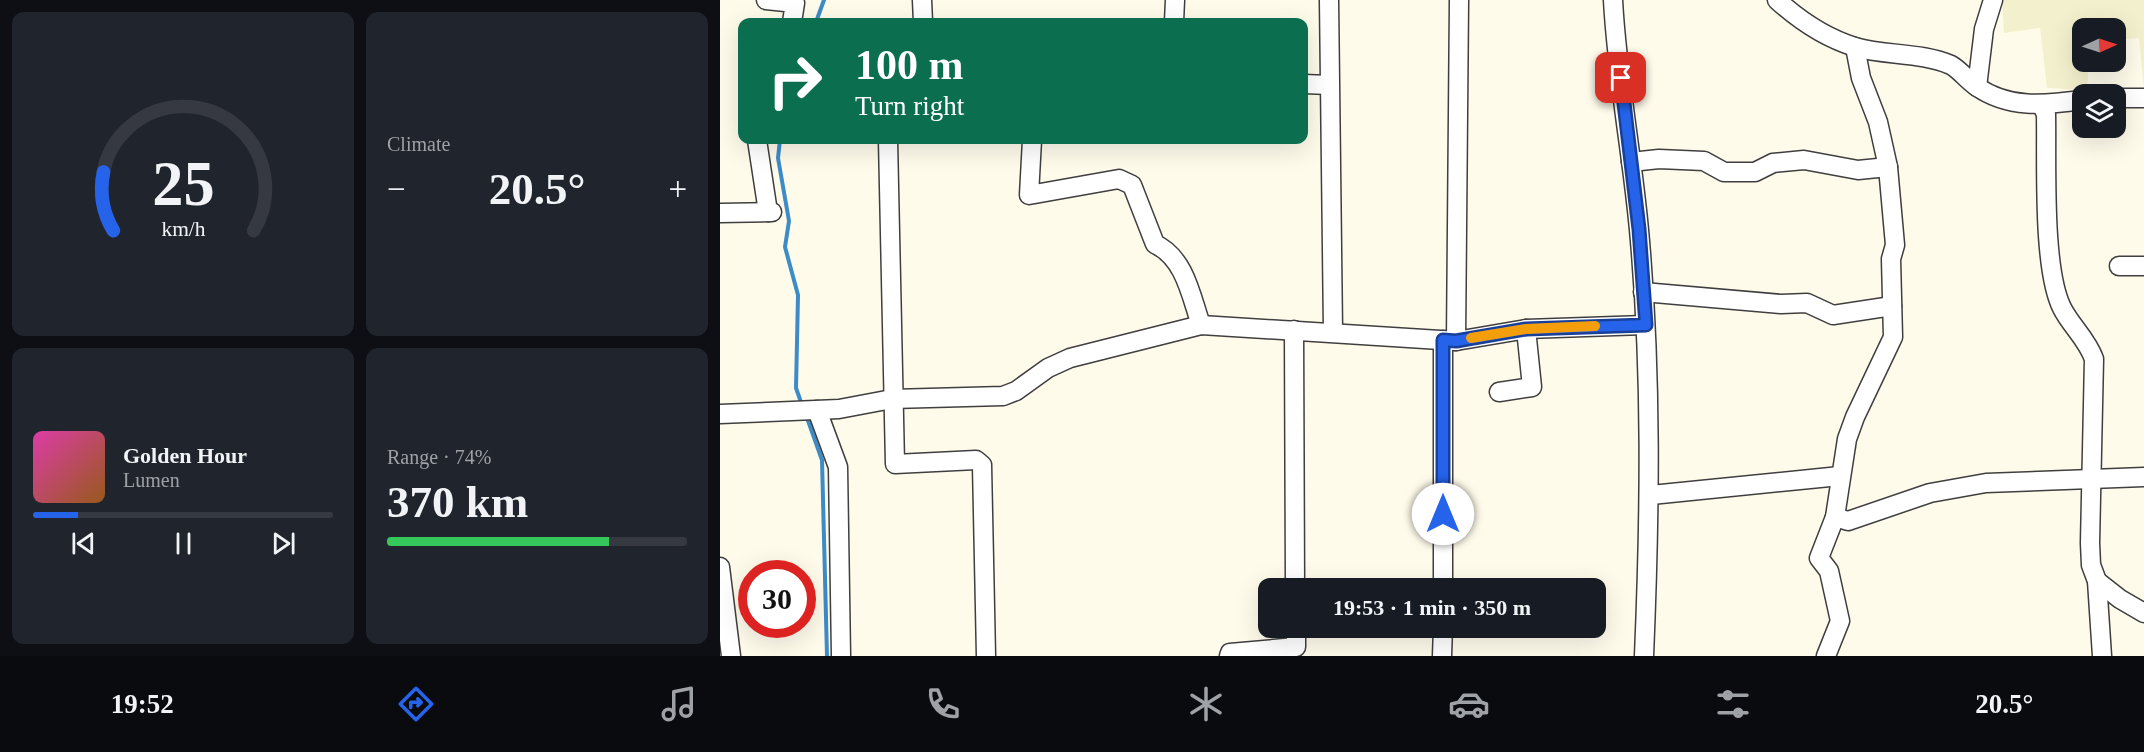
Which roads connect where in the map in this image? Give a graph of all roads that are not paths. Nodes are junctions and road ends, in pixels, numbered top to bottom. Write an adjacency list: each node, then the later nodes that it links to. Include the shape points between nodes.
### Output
1 (766, 0): 9 (street, via 795,3)
2 (922, 0): 10 (street)
3 (1174, 0): 11 (street)
4 (1329, 0): 14 (street)
5 (1459, 0): 35 (street)
6 (1613, 0): 23 (street)
7 (1777, 0): 12 (street, via 1800,21)
8 (1993, 0): 15 (street, via 1984,28)
9 (793, 18)
10 (923, 18)
11 (1174, 18)
12 (1855, 47): 15 (street, via 1952,66); 24 (street)
13 (1308, 84): 14 (street)
14 (1329, 85): 34 (street)
15 (1977, 87): 19 (street, via 2001,99)
16 (2126, 98): 17 (street)
17 (2144, 98)
18 (2072, 102): 19 (street)
19 (2042, 106): 42 (street, via 2046,114 2050,247 2055,282 2062,308 2094,359)
20 (758, 144): 25 (street, via 770,212)
21 (888, 144): 37 (street)
22 (1032, 144): 30 (street, via 1029,195 1119,179 1132,185 1155,244 1168,250 1177,261)
23 (1631, 162): 24 (street, via 1704,161 1724,172 1755,172 1773,163 1804,160 1858,170); 28 (street)
24 (1888, 167): 29 (street, via 1895,245 1891,259)
25 (720, 213)
26 (2119, 266): 27 (street)
27 (2144, 266)
28 (1643, 292): 29 (street, via 1807,303 1833,315); 31 (street)
29 (1892, 306): 40 (street, via 1893,337 1855,417)
30 (1201, 325): 33 (street); 37 (street, via 1070,358 1003,396)
31 (1646, 325): 32 (street); 43 (street)
32 (1526, 329): 35 (street); 36 (street, via 1532,387)
33 (1294, 330): 34 (street); 46 (street)
34 (1333, 332): 35 (street)
35 (1450, 340): 47 (street)
36 (1498, 392)
37 (892, 399): 38 (street); 55 (street, via 895,464 975,460 982,465)
38 (817, 410): 39 (street); 54 (street, via 838,467)
39 (720, 414)
40 (1840, 476): 43 (street); 44 (street)
41 (2144, 477): 42 (street)
42 (2090, 481): 44 (street, via 1986,483 1930,493 1848,521); 48 (street, via 2091,565)
43 (1650, 495): 58 (street)
44 (1835, 517): 59 (street, via 1819,558 1829,571 1840,621)
45 (720, 567): 53 (street)
46 (1295, 578)
47 (1443, 578)
48 (2097, 581): 49 (street); 60 (street)
49 (2144, 613)
50 (1296, 638): 52 (street, via 1296,647)
51 (1443, 638): 57 (street)
52 (1291, 652): 56 (street)
53 (731, 656)
54 (841, 656)
55 (986, 656)
56 (1229, 656)
57 (1442, 656)
58 (1644, 656)
59 (1826, 656)
60 (2102, 656)

